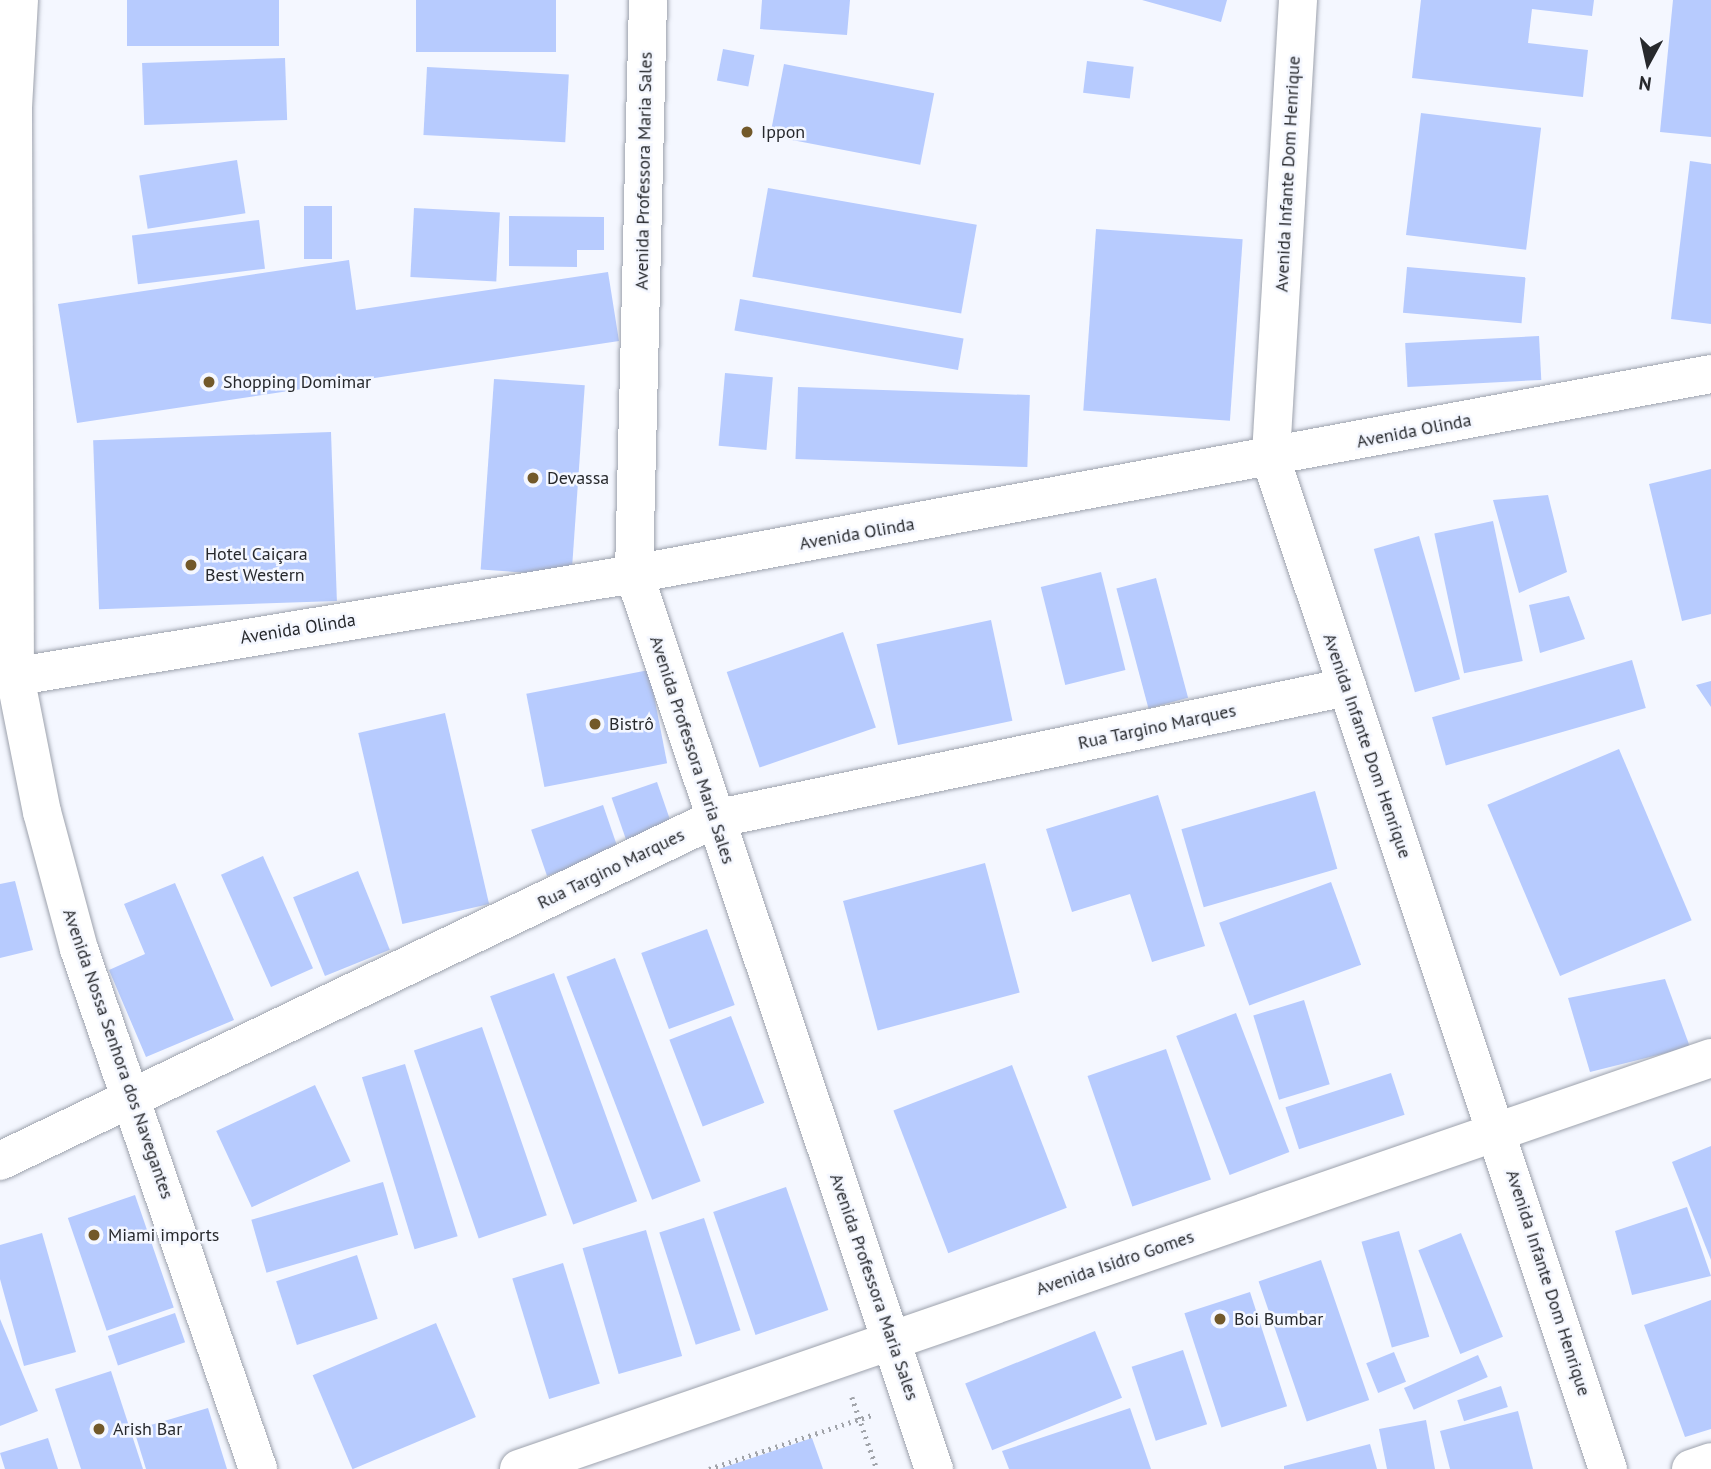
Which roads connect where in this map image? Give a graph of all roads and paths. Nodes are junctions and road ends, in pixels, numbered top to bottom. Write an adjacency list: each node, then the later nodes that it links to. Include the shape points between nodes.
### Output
1 (19, 0): 7 (main road, Avenida Nossa Senhora dos Navegantes, via 13,108)
2 (648, 0): 6 (main road, Avenida Professora Maria Sales)
3 (1298, 0): 5 (main road, Avenida Infante Dom Henrique)
4 (1711, 373): 5 (main road, Avenida Olinda)
5 (1271, 459): 6 (main road, Avenida Olinda); 8 (main road, Avenida Infante Dom Henrique)
6 (634, 574): 7 (main road, Avenida Olinda); 9 (main road, Avenida Professora Maria Sales)
7 (7, 678): 11 (main road, Avenida Nossa Senhora dos Navegantes, via 79,948)
8 (1347, 687): 9 (main road, Rua Targino Marques); 12 (main road, Avenida Infante Dom Henrique)
9 (715, 819): 11 (main road, Rua Targino Marques); 14 (main road, Avenida Professora Maria Sales)
10 (1711, 1058): 12 (main road, Avenida Isidro Gomes)
11 (132, 1097): 13 (main road, Rua Targino Marques); 19 (main road, Avenida Nossa Senhora dos Navegantes)
12 (1498, 1131): 14 (main road, Avenida Isidro Gomes); 24 (main road, Avenida Infante Dom Henrique)
13 (0, 1161)
14 (893, 1340): 15 (main road, Avenida Isidro Gomes); 16 (main road, Avenida Professora Maria Sales)
15 (838, 1359): 17 (path); 20 (main road, Avenida Isidro Gomes)
16 (912, 1402): 17 (path); 23 (main road, Avenida Professora Maria Sales)
17 (861, 1419): 21 (path); 22 (path)
18 (1711, 1462): 25 (main road)
19 (258, 1469)
20 (519, 1469)
21 (709, 1469)
22 (877, 1469)
23 (934, 1469)
24 (1608, 1469)
25 (1692, 1469)

